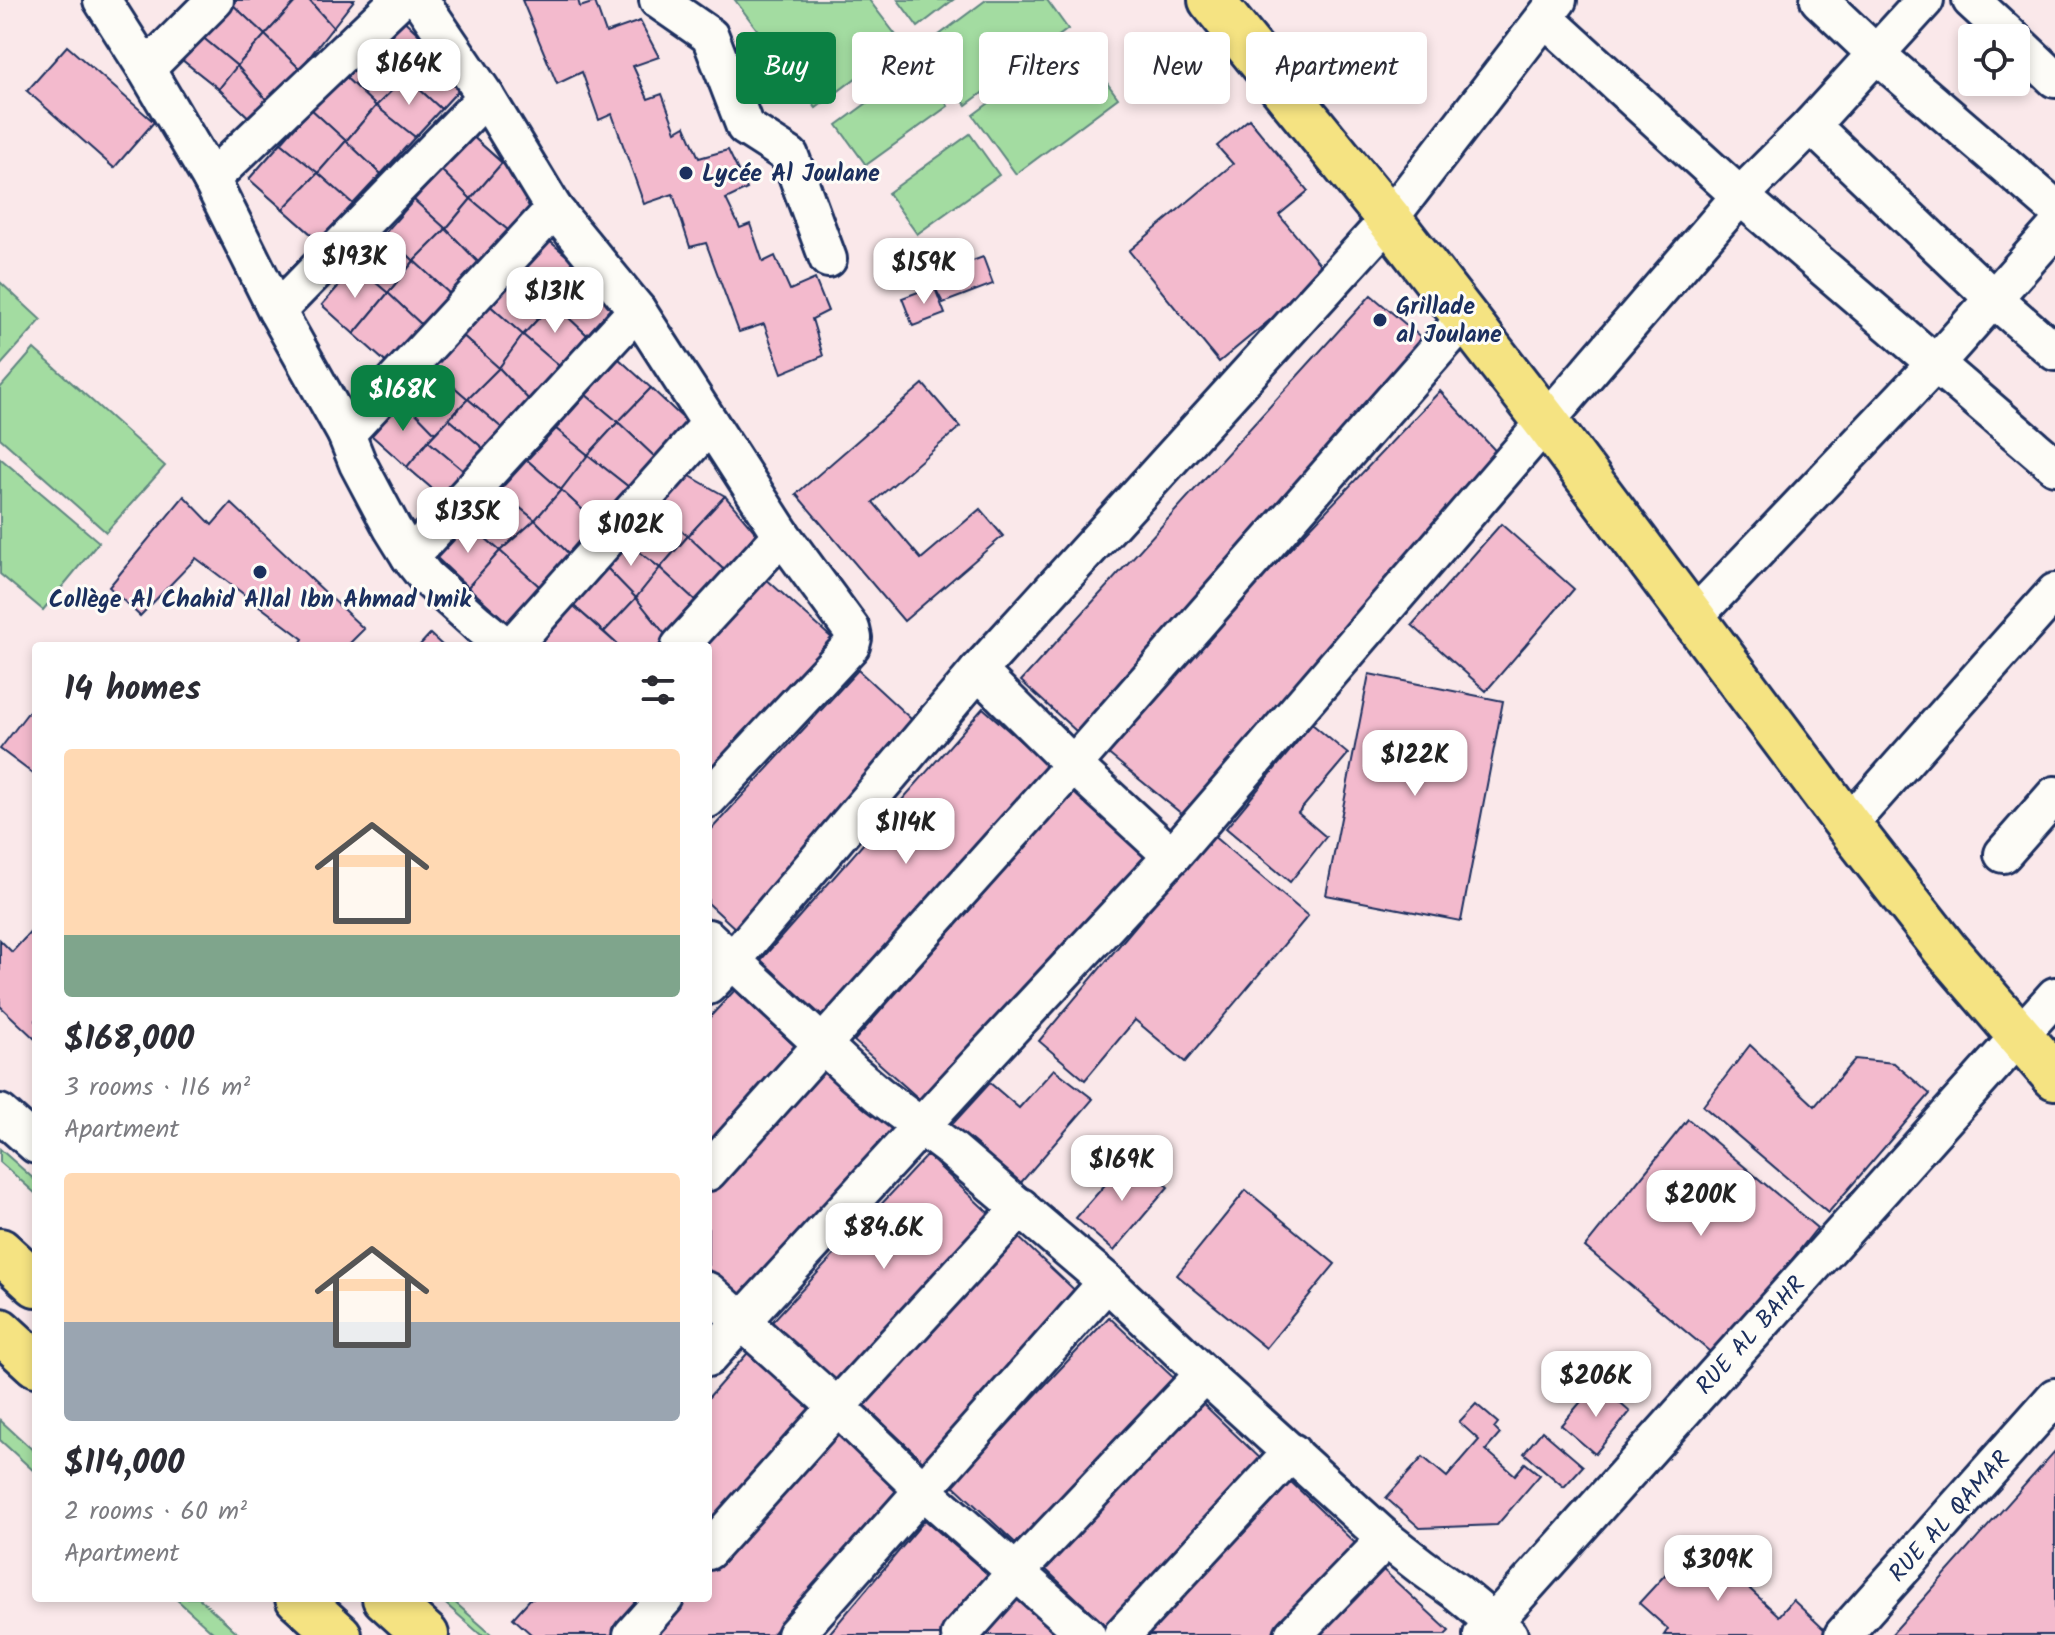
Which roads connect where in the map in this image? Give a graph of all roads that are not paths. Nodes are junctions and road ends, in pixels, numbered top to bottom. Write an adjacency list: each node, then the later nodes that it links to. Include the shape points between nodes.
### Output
1 (102, 0): 14 (street)
2 (215, 0): 14 (street)
3 (399, 0): 18 (street)
4 (420, 0): 16 (street)
5 (658, 0): 24 (street, via 710,36 745,127 790,156)
6 (1211, 0): 22 (main road)
7 (1819, 0): 12 (street)
8 (1925, 0): 12 (street)
9 (1971, 0): 11 (street)
10 (1552, 9): 19 (street); 22 (street)
11 (1997, 24)
12 (1876, 54): 17 (street); 20 (street)
13 (2030, 55): 15 (street)
14 (146, 69): 18 (street)
15 (2055, 79)
16 (486, 97): 21 (street); 27 (street)
17 (1811, 125): 19 (street); 25 (street)
18 (211, 179): 27 (street)
19 (1740, 196): 30 (street); 31 (street)
20 (2055, 208)
21 (554, 209): 26 (street); 33 (street)
22 (1389, 219): 28 (main road); 42 (street)
23 (2055, 229): 25 (street)
24 (828, 259)
25 (1993, 298): 29 (street); 30 (street)
26 (637, 310): 32 (street); 36 (street)
27 (277, 311): 33 (street)
28 (1465, 318): 31 (main road); 43 (street)
29 (2055, 352)
30 (1936, 363): 34 (street); 38 (street)
31 (1547, 423): 38 (main road); 48 (street)
32 (710, 424): 35 (street); 40 (street)
33 (346, 434): 36 (street)
34 (2055, 466)
35 (782, 535): 41 (street); 44 (street, via 851,629 851,646)
36 (410, 557): 39 (street)
37 (2055, 592): 46 (street)
38 (1693, 618): 46 (main road)
39 (500, 642)
40 (516, 642)
41 (684, 642)
42 (978, 671): 43 (street); 49 (street)
43 (1073, 765): 48 (street); 53 (street)
44 (712, 795)
45 (2055, 795): 47 (street)
46 (1848, 825): 52 (main road)
47 (2003, 854)
48 (1172, 856): 56 (street)
49 (720, 949): 50 (street); 53 (street)
50 (712, 974)
51 (2055, 996): 52 (street, RUE AL BAHR)
52 (2018, 1036): 54 (main road); 79 (street, RUE AL BAHR)
53 (822, 1046): 56 (street); 58 (street)
54 (2055, 1077)
55 (0, 1113): 57 (street)
56 (922, 1126): 59 (street); 64 (street)
57 (32, 1141)
58 (712, 1168)
59 (1021, 1207): 62 (street); 70 (street)
60 (0, 1251): 61 (main road)
61 (32, 1280)
62 (1107, 1282): 68 (street); 72 (street)
63 (712, 1294): 64 (street)
64 (742, 1320): 66 (street); 70 (street)
65 (0, 1331): 67 (main road)
66 (712, 1354)
67 (32, 1360)
68 (1204, 1374): 71 (street); 75 (street)
69 (2055, 1397): 88 (street, RUE AL QAMAR)
70 (837, 1407): 72 (street); 74 (street)
71 (1292, 1452): 73 (street); 86 (street)
72 (923, 1490): 75 (street); 83 (street)
73 (1386, 1539): 79 (street); 87 (street)
74 (712, 1547)
75 (1017, 1571): 84 (street); 85 (street)
76 (302, 1602): 80 (main road)
77 (389, 1602): 81 (main road)
78 (661, 1602): 82 (street)
79 (1495, 1630)
80 (339, 1635)
81 (426, 1635)
82 (632, 1635)
83 (795, 1635)
84 (960, 1635)
85 (1087, 1635)
86 (1122, 1635)
87 (1293, 1635)
88 (1843, 1635)

